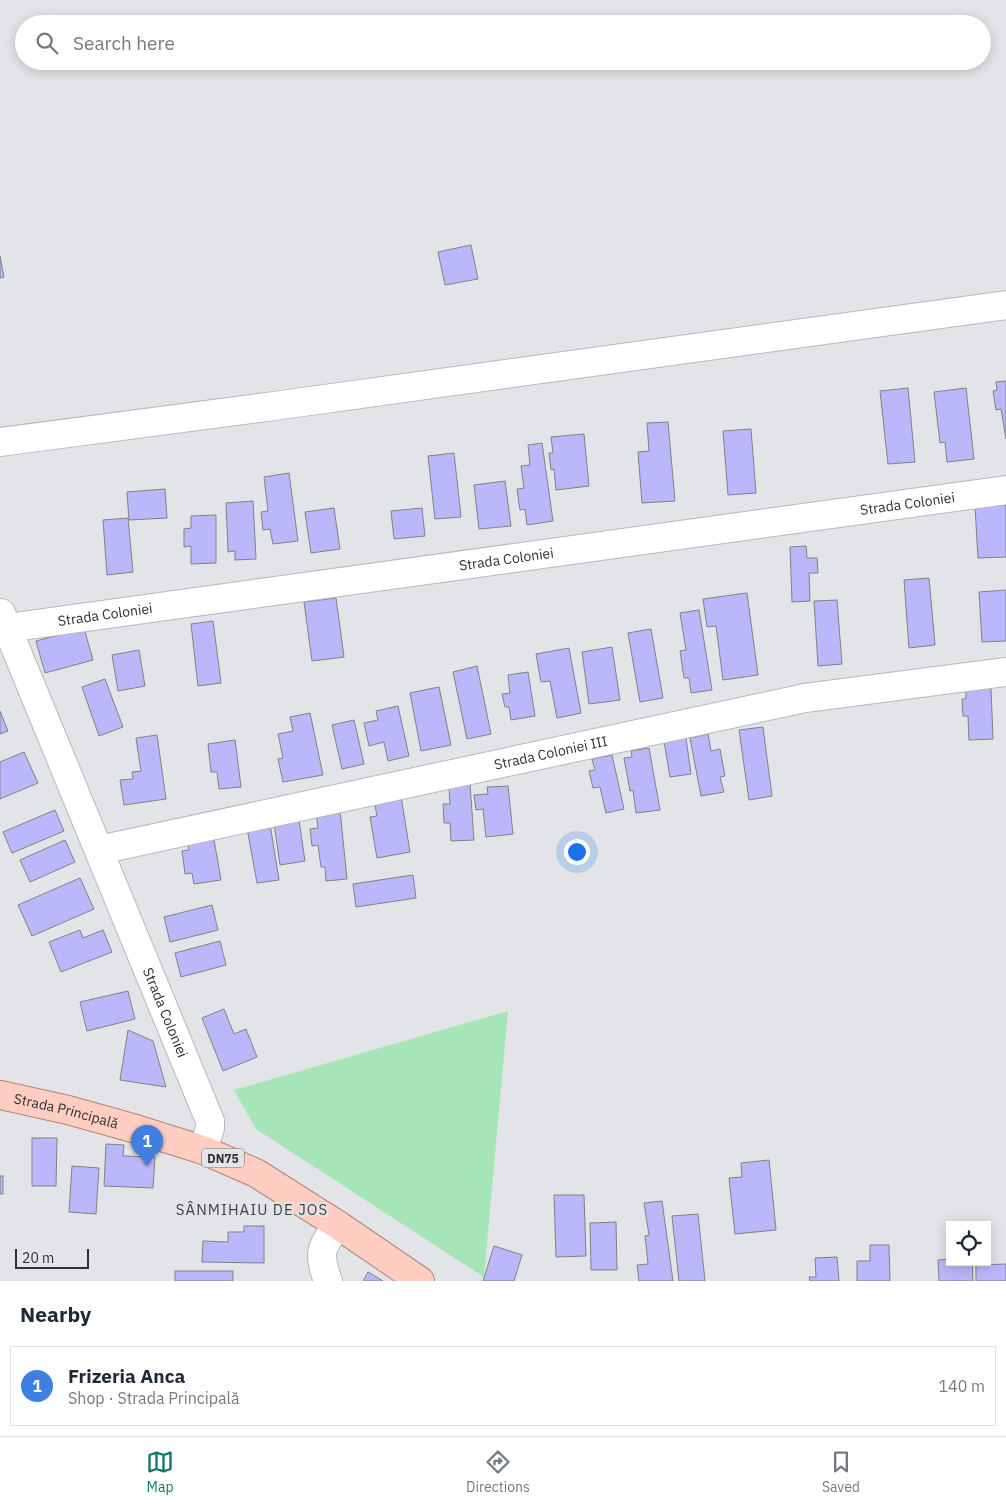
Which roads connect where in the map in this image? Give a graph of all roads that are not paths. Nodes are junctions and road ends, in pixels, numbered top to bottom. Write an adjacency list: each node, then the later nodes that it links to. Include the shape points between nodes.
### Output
1 (1006, 305): 2 (street)
2 (0, 442)
3 (1006, 490): 4 (street, Strada Coloniei)
4 (4, 620): 6 (street, Strada Coloniei)
5 (1006, 672): 6 (street, Strada Coloniei III, via 805,698)
6 (99, 850): 8 (street, Strada Coloniei, via 210,1121)
7 (0, 1095): 8 (main road, Strada Principală / DN75, via 136,1128)
8 (204, 1150): 9 (main road, Strada Principală / DN75, via 256,1174)
9 (338, 1224): 10 (street, via 324,1242 321,1256); 11 (main road, Strada Principală / DN75)
10 (328, 1281)
11 (420, 1281)

